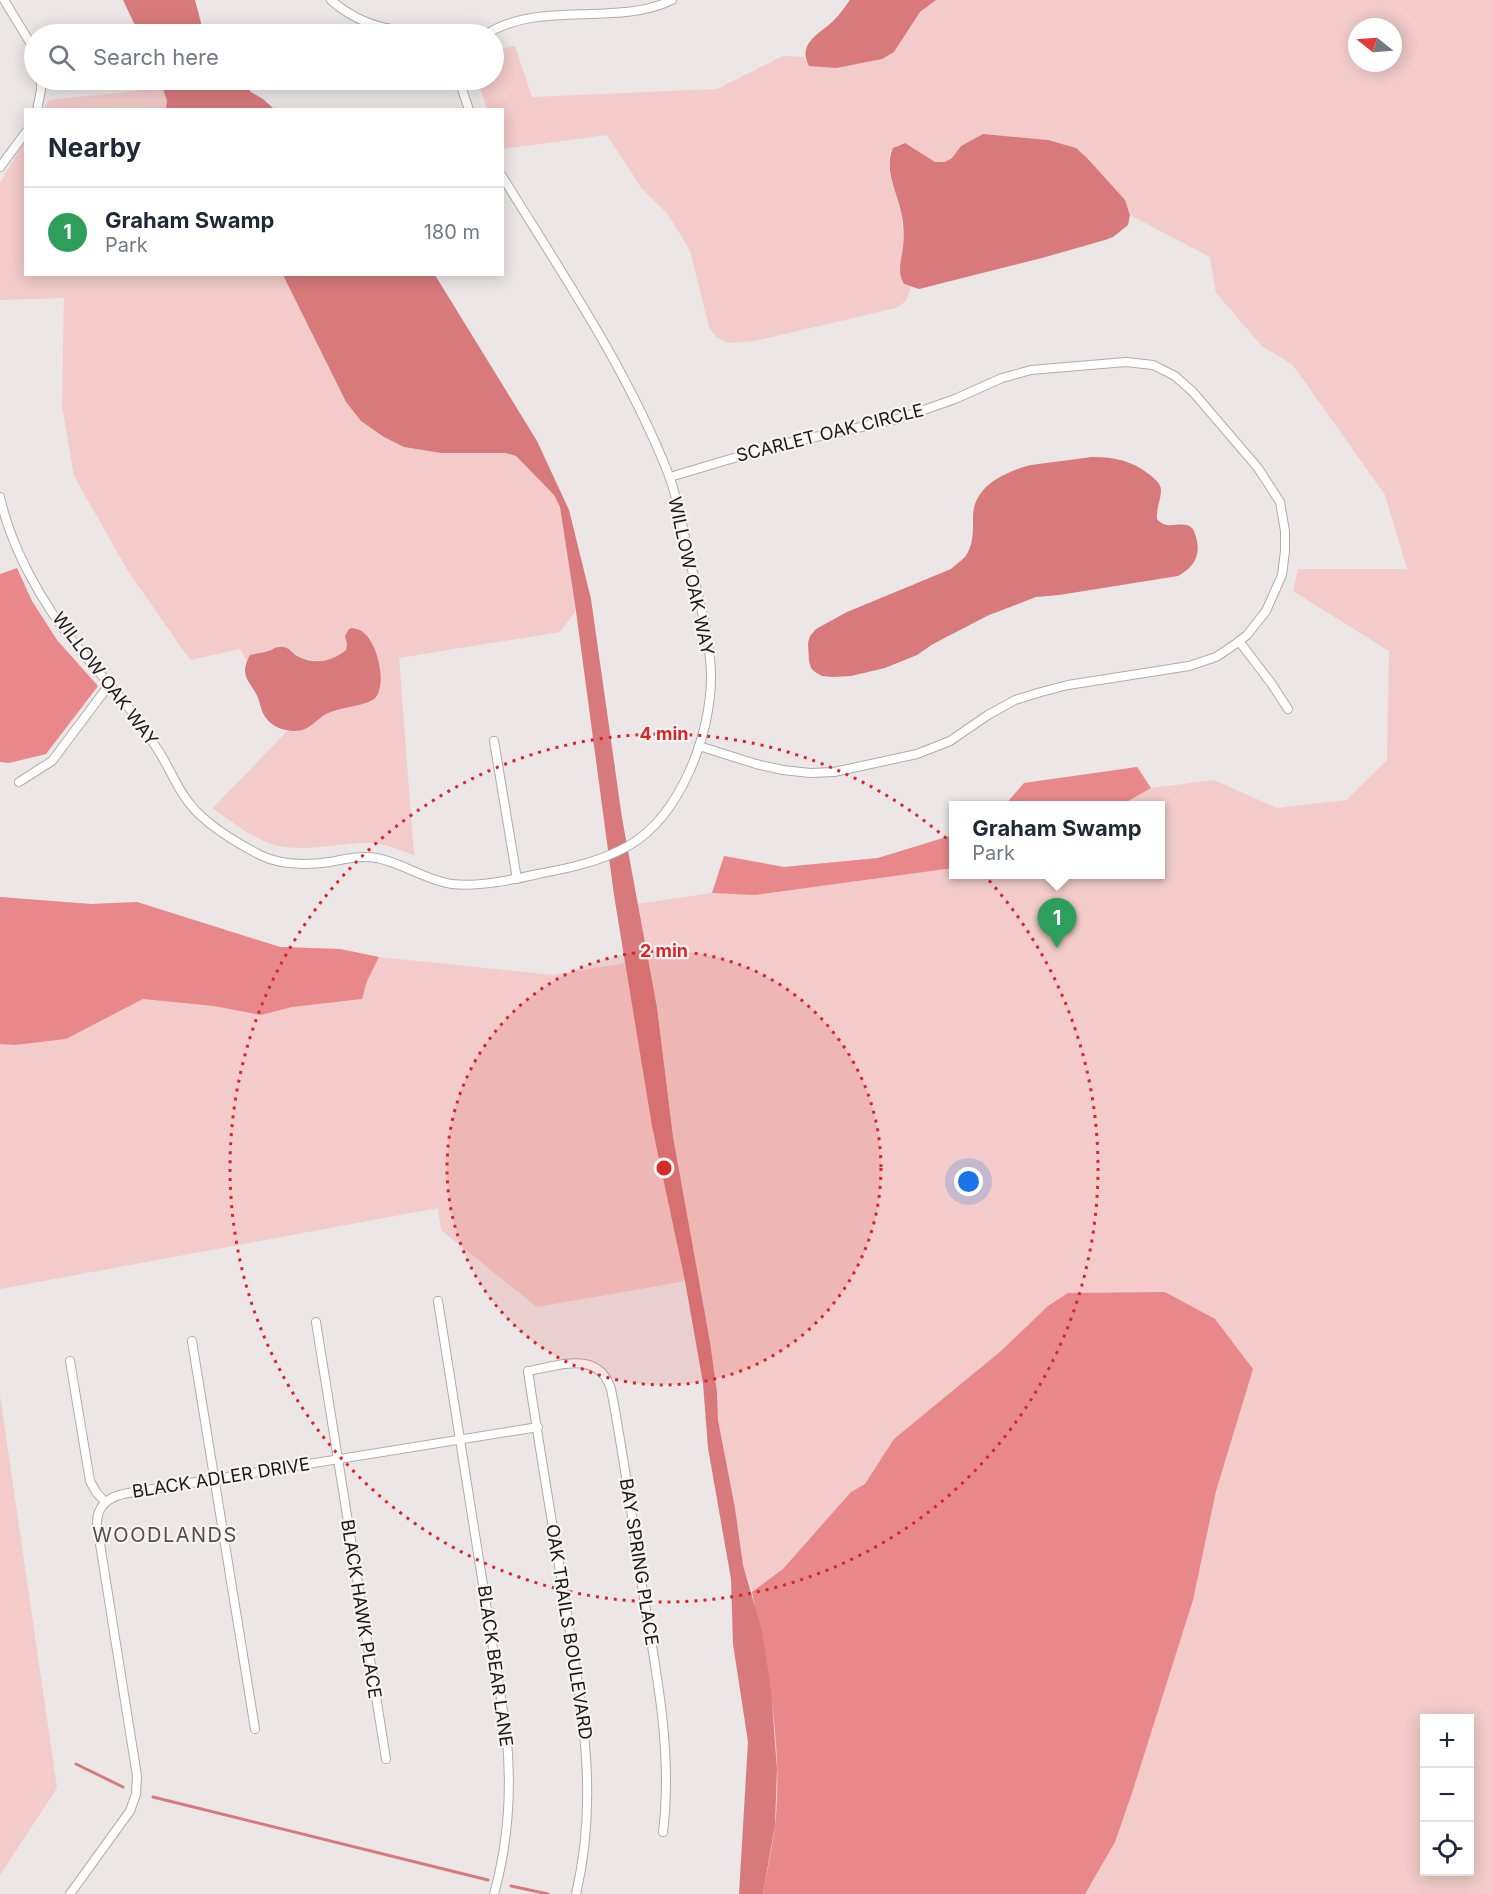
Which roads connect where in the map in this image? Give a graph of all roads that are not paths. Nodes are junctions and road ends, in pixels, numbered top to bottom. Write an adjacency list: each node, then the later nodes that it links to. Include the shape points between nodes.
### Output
1 (4, 0): 6 (street)
2 (331, 0): 4 (street)
3 (672, 0): 5 (street, via 642,11 538,17)
4 (374, 24)
5 (504, 27)
6 (24, 33)
7 (41, 90): 9 (street)
8 (462, 90): 10 (street)
9 (37, 108)
10 (468, 108)
11 (24, 135): 12 (street)
12 (0, 167)
13 (504, 179): 14 (street, WILLOW OAK WAY, via 626,381)
14 (670, 477): 16 (street, SCARLET OAK CIRCLE, via 774,446 898,419 1031,370 1126,363 1153,365 1175,376 1193,392 1258,468 1280,502 1285,531 1282,574 1266,611); 20 (street, WILLOW OAK WAY, via 709,650 710,703)
15 (0, 497): 17 (street, WILLOW OAK WAY, via 12,538 32,577 59,622)
16 (1239, 641): 18 (street); 20 (street, SCARLET OAK CIRCLE, via 1216,657 1189,666 1068,685 1015,700 950,741 917,754 834,772 792,771)
17 (109, 685): 21 (street, via 52,761); 22 (street, WILLOW OAK WAY, via 160,752 193,808 222,834 264,857 308,865 375,857 451,884)
18 (1288, 709)
19 (494, 741): 22 (street)
20 (699, 746): 22 (street, WILLOW OAK WAY, via 691,769 664,813 631,844 602,859)
21 (19, 782)
22 (517, 879)
23 (438, 1301): 29 (street, BLACK BEAR LANE)
24 (316, 1322): 30 (street, BLACK HAWK PLACE)
25 (192, 1341): 31 (street)
26 (70, 1360): 32 (street, via 89,1477)
27 (528, 1371): 28 (street, OAK TRAILS BOULEVARD); 35 (street, BAY SPRING PLACE, via 587,1363 602,1371 611,1389 664,1726)
28 (538, 1427): 29 (street, BLACK ADLER DRIVE); 38 (street, OAK TRAILS BOULEVARD, via 586,1741 587,1820)
29 (460, 1439): 30 (street, BLACK ADLER DRIVE); 37 (street, BLACK BEAR LANE, via 508,1747 508,1817)
30 (337, 1460): 31 (street, BLACK ADLER DRIVE); 34 (street, BLACK HAWK PLACE)
31 (215, 1479): 32 (street, BLACK ADLER DRIVE, via 117,1495); 33 (street)
32 (105, 1502): 36 (street, via 97,1525 137,1788 127,1816)
33 (255, 1729)
34 (386, 1759)
35 (663, 1832)
36 (70, 1894)
37 (494, 1894)
38 (576, 1894)

